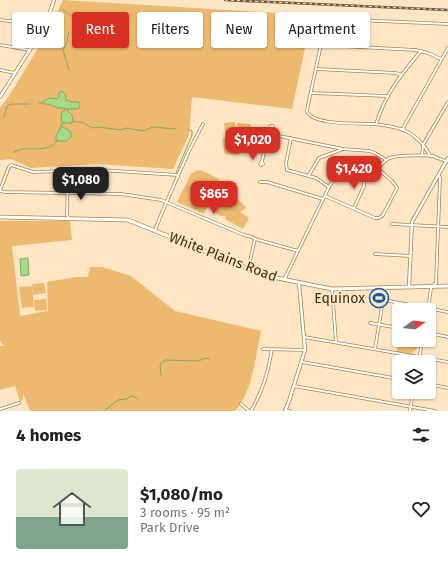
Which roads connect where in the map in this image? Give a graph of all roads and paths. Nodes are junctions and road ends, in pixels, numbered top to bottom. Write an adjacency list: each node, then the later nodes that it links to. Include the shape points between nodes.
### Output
1 (50, 0): 2 (street)
2 (54, 1): 3 (street)
3 (50, 12)
4 (0, 20): 5 (street)
5 (12, 21)
6 (370, 21): 7 (street)
7 (448, 24)
8 (0, 45): 12 (street)
9 (321, 48): 15 (street)
10 (361, 48): 13 (street)
11 (448, 48): 14 (street)
12 (30, 50): 17 (street)
13 (421, 51): 14 (street); 18 (street)
14 (442, 59): 26 (street)
15 (316, 69): 18 (street); 19 (street)
16 (0, 70): 17 (street)
17 (15, 73): 21 (street)
18 (401, 75): 20 (street)
19 (310, 93): 20 (street); 24 (street, via 307,112 312,117 336,122)
20 (387, 96): 24 (street)
21 (0, 97)
22 (448, 102): 29 (street)
23 (203, 124): 39 (street)
24 (376, 124): 26 (street)
25 (271, 129): 27 (street)
26 (402, 130): 29 (street)
27 (269, 134): 28 (street); 35 (street)
28 (291, 138): 30 (street); 40 (street, via 286,168)
29 (423, 145): 31 (street); 32 (street)
30 (343, 149): 33 (street, via 370,151); 40 (street, via 319,158)
31 (422, 156): 32 (street); 33 (street, via 393,157)
32 (430, 156): 34 (street)
33 (386, 160): 36 (street)
34 (447, 160): 41 (street)
35 (262, 161)
36 (377, 168): 38 (street); 50 (street, via 395,185 396,192 379,218)
37 (68, 171): 39 (street, via 100,170); 43 (street, via 32,172 12,165); 46 (street)
38 (363, 172): 44 (street, via 338,176); 50 (street, via 364,186)
39 (178, 175): 49 (street)
40 (309, 175): 44 (street)
41 (439, 175): 54 (street); 55 (street)
42 (260, 182): 48 (street)
43 (1, 184): 45 (street)
44 (329, 187): 47 (street)
45 (0, 191): 46 (street)
46 (67, 194): 49 (street, via 121,194); 52 (street)
47 (325, 196): 48 (street); 50 (street)
48 (323, 199): 59 (street)
49 (167, 201): 57 (street); 58 (street)
50 (354, 208)
51 (0, 217): 52 (main road, White Plains Road)
52 (69, 218): 57 (main road, White Plains Road, via 123,219)
53 (392, 224): 54 (street)
54 (412, 225): 55 (street); 61 (street)
55 (438, 226): 56 (street); 66 (street, via 436,283)
56 (448, 227)
57 (155, 230): 62 (main road, White Plains Road)
58 (255, 239): 59 (street); 62 (street)
59 (298, 251): 63 (street)
60 (375, 254): 61 (street)
61 (410, 256): 65 (street)
62 (248, 269): 63 (main road, White Plains Road)
63 (284, 281): 64 (main road, White Plains Road)
64 (299, 283): 69 (main road, White Plains Road); 79 (street)
65 (409, 286): 66 (main road, White Plains Road); 68 (main road, White Plains Road)
66 (433, 286): 67 (main road, White Plains Road); 72 (street)
67 (448, 286)
68 (385, 288): 69 (main road, White Plains Road); 70 (street)
69 (332, 290): 81 (street)
70 (384, 300): 71 (street); 76 (street)
71 (399, 303)
72 (429, 303)
73 (436, 310): 74 (street)
74 (448, 312)
75 (370, 323): 76 (street)
76 (380, 325): 77 (street); 84 (street)
77 (392, 327)
78 (436, 334): 80 (street)
79 (304, 337): 81 (street); 85 (street)
80 (448, 337)
81 (336, 343): 84 (street)
82 (263, 349): 83 (street)
83 (272, 349): 85 (street); 99 (street, via 266,380 260,396)
84 (375, 349): 86 (street)
85 (305, 350): 88 (street)
86 (408, 355)
87 (436, 360): 89 (street)
88 (302, 362): 90 (street); 92 (street)
89 (448, 362)
90 (392, 378)
91 (436, 385): 93 (street)
92 (294, 386): 97 (street); 100 (street)
93 (448, 388)
94 (412, 399): 97 (street)
95 (19, 403): 98 (street)
96 (241, 404): 99 (street)
97 (411, 406): 102 (street); 103 (street)
98 (1, 410)
99 (250, 411)
100 (285, 411): 101 (street)
101 (290, 411)
102 (410, 411)
103 (435, 411)

